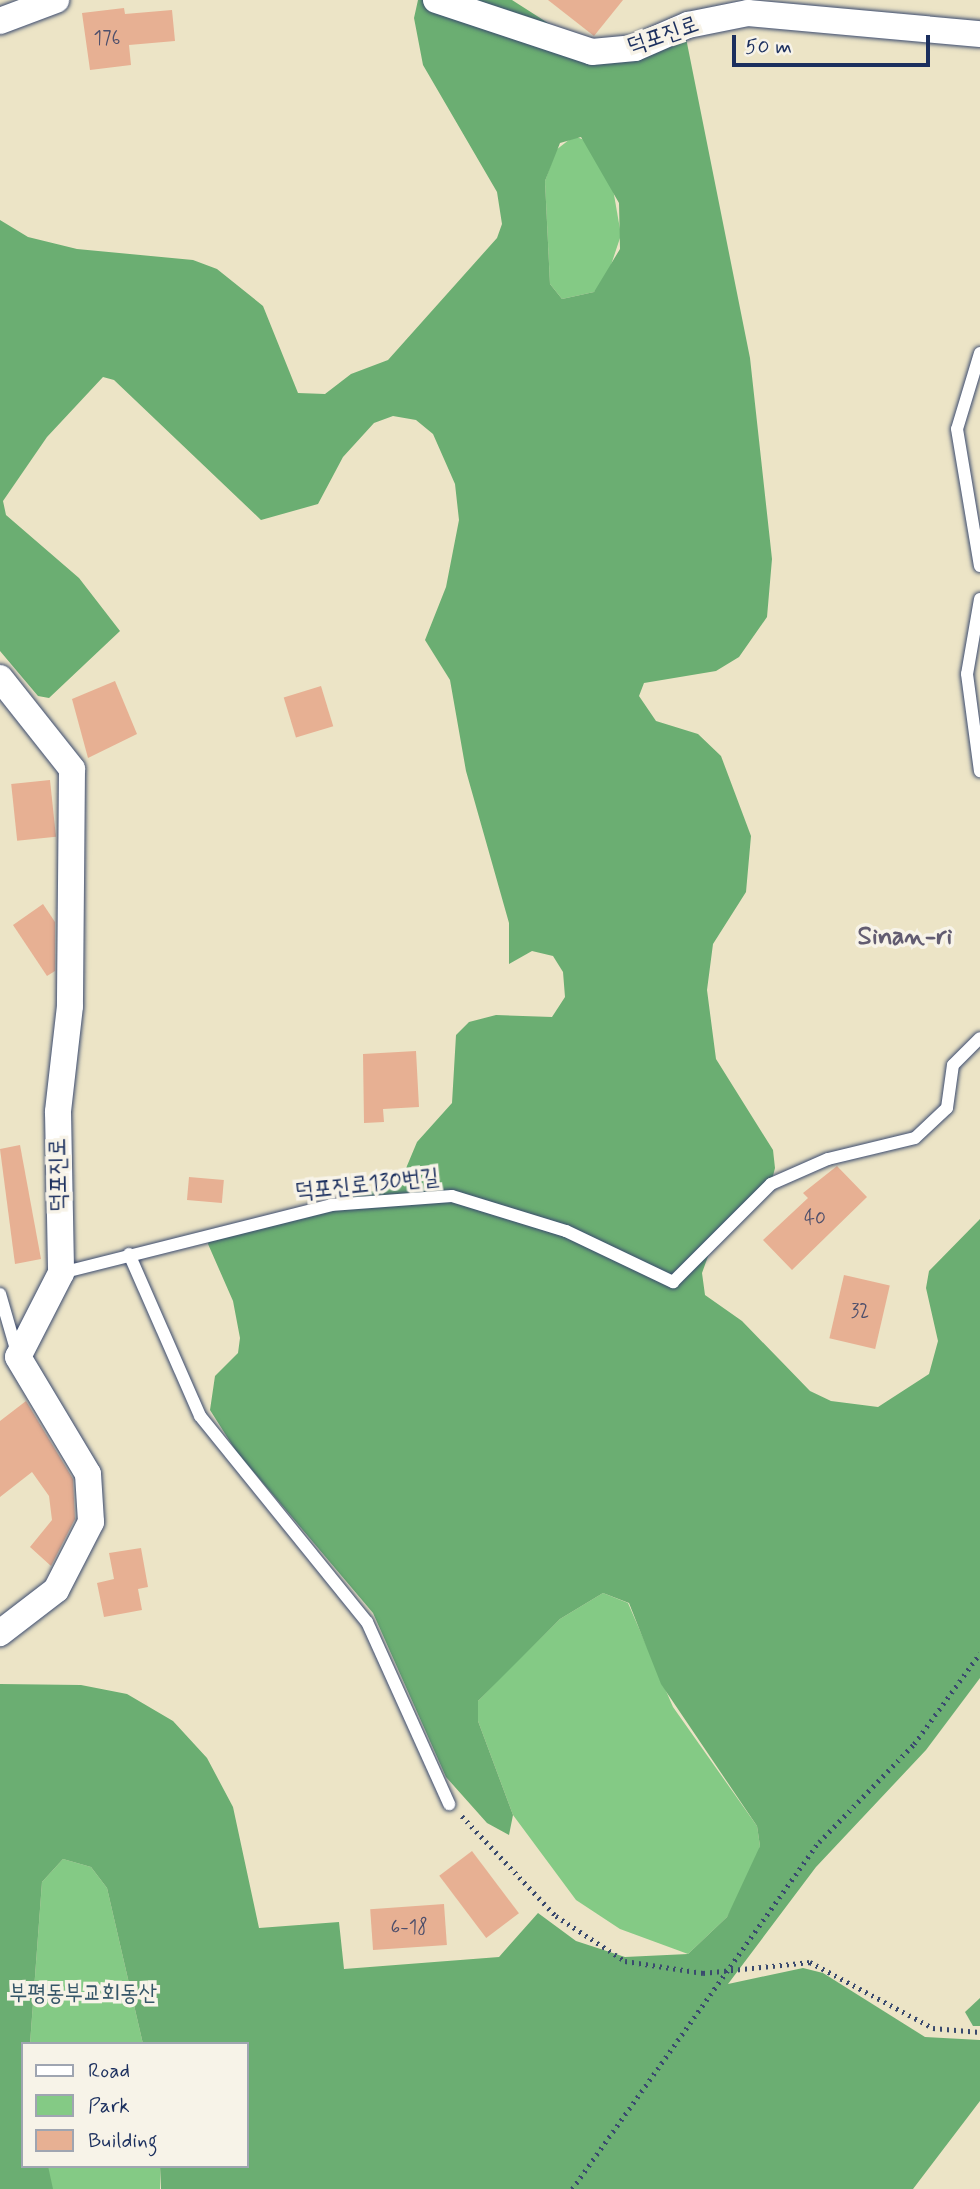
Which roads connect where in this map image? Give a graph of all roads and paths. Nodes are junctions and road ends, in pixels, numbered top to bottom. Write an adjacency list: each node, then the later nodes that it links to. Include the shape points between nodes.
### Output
1 (56, 0): 3 (street)
2 (436, 0): 4 (street, 덕포진로, via 592,52 635,48 688,25 748,13)
3 (0, 22)
4 (980, 34)
5 (980, 353): 6 (lane, via 957,429 957,455 974,508)
6 (980, 566)
7 (980, 599): 10 (lane, via 967,674)
8 (0, 678): 9 (street, 덕포진로)
9 (11, 704): 13 (street, 덕포진로, via 72,769 70,1006 58,1112)
10 (980, 771)
11 (980, 1038): 12 (lane, 덕포진로130번길, via 953,1065 947,1108 915,1138 828,1159 771,1184 731,1217 673,1282 566,1231 452,1196 331,1205)
12 (129, 1254): 13 (lane, 덕포진로130번길); 18 (lane, via 200,1416 367,1622)
13 (61, 1273): 15 (street, 덕포진로)
14 (0, 1294): 15 (lane)
15 (18, 1357): 16 (street, via 88,1474 91,1522 56,1590)
16 (0, 1633)
17 (980, 1653): 19 (path, via 914,1744 819,1842)
18 (449, 1804): 19 (path, via 556,1916 601,1949 655,1969)
19 (729, 1971): 20 (path, via 795,1961 825,1965 912,2019); 21 (path)
20 (980, 2032)
21 (572, 2189)

